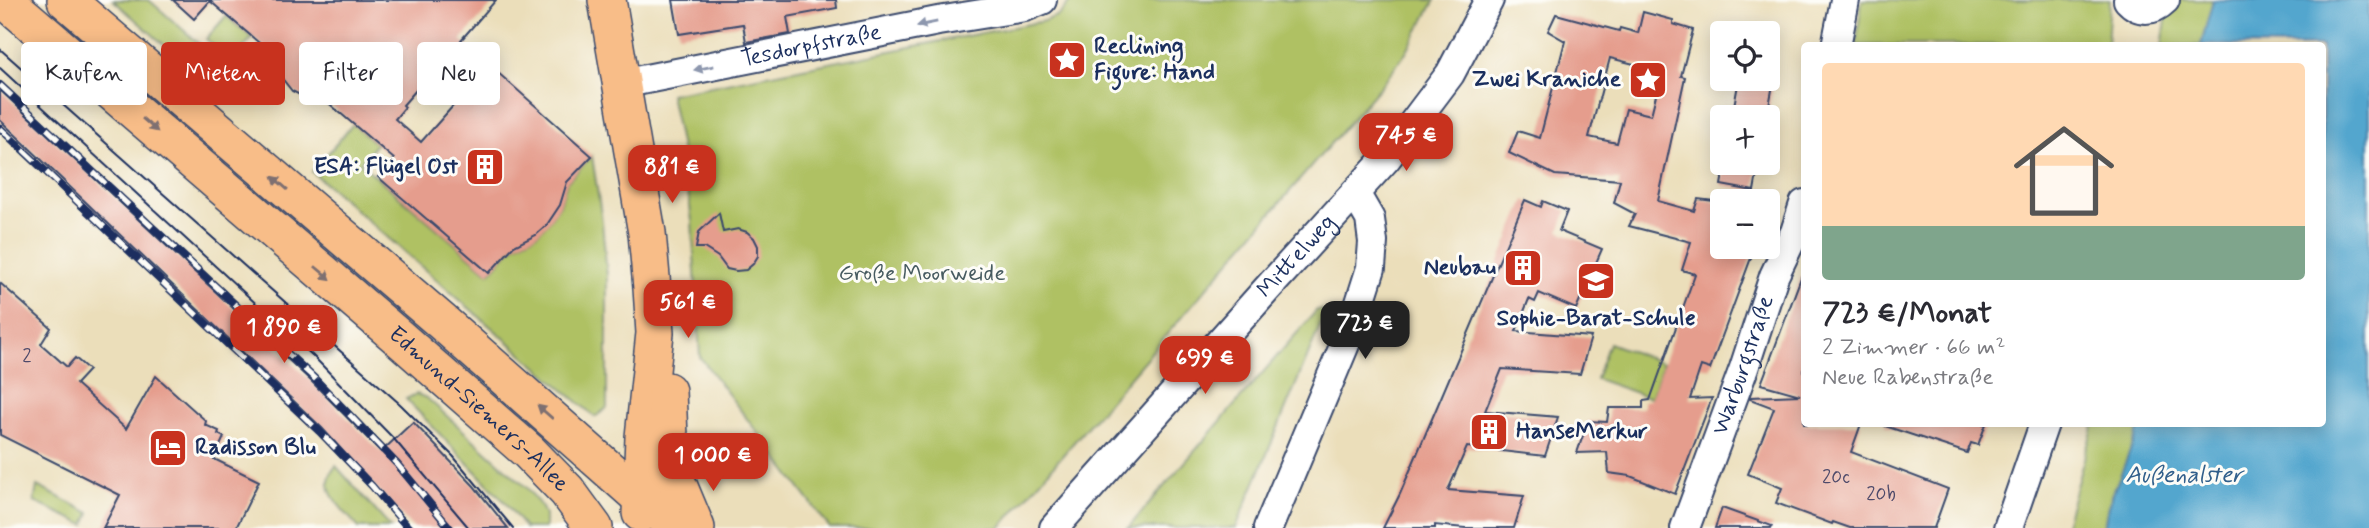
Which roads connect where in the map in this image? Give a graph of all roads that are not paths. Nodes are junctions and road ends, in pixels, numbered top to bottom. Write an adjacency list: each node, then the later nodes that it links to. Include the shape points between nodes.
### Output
1 (5, 0): 16 (main road, Edmund-Siemers-Allee, one-way to 16, via 529,452 567,491)
2 (66, 0): 15 (main road, Edmund-Siemers-Allee, one-way to 2, via 441,321)
3 (607, 0): 10 (main road)
4 (1042, 0): 10 (street, Tesdorpfstraße, one-way to 10, via 1025,7)
5 (1489, 0): 11 (street, Mittelweg, via 1450,74)
6 (1845, 0): 9 (street)
7 (2128, 0): 8 (street, via 2144,10)
8 (2165, 0)
9 (1837, 42)
10 (621, 84): 13 (main road, via 647,233)
11 (1355, 193): 19 (street, Mittelweg); 20 (street, via 1370,219 1371,268 1353,325)
12 (1801, 213): 21 (street, Warburgstraße, via 1774,276)
13 (654, 333): 15 (main road); 18 (main road, via 666,366 676,480)
14 (2043, 427): 22 (street)
15 (641, 513): 17 (main road, Edmund-Siemers-Allee)
16 (594, 528)
17 (680, 528)
18 (696, 528)
19 (1054, 528)
20 (1268, 528)
21 (1685, 528)
22 (2008, 528)

